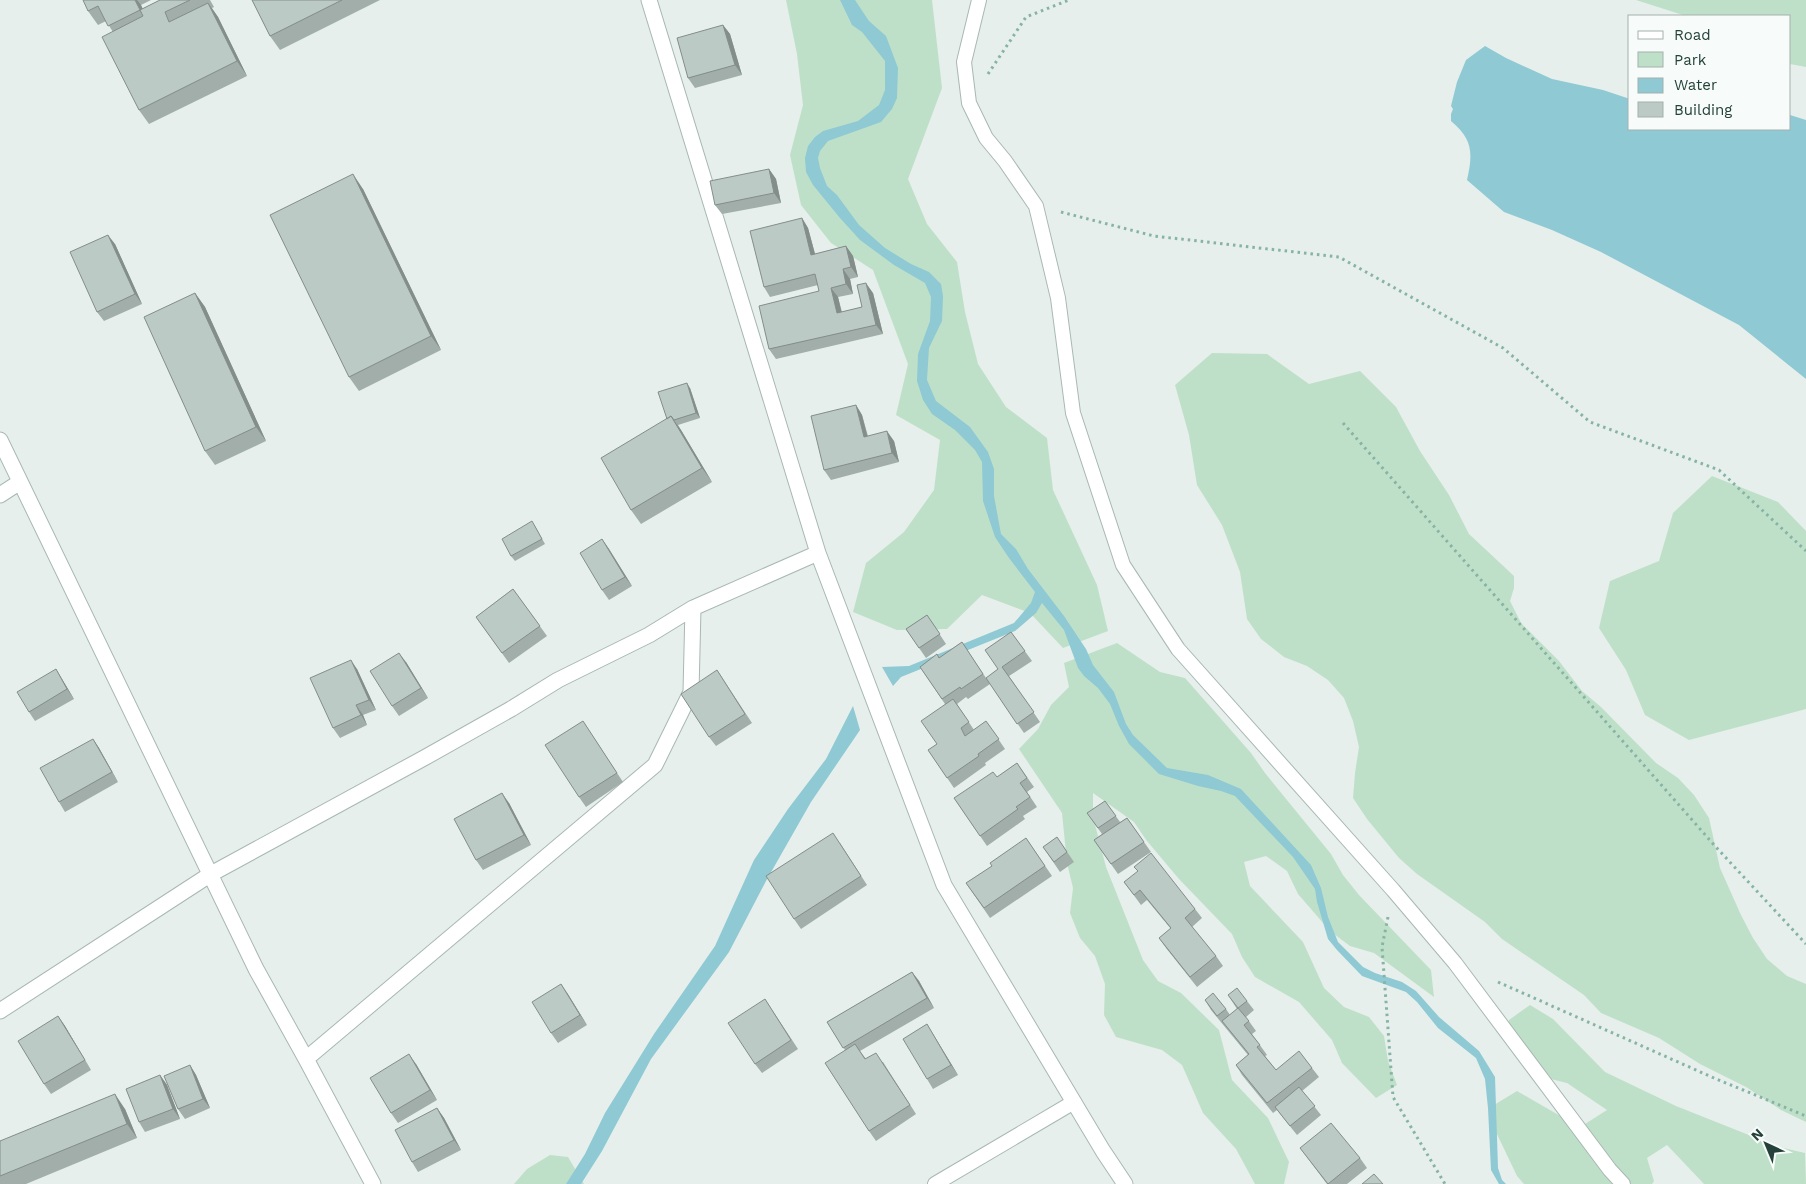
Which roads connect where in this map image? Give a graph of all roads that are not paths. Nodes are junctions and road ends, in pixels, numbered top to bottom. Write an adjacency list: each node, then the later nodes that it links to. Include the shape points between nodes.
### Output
1 (649, 0): 6 (street)
2 (979, 0): 15 (lane, via 964,62 969,102 986,138 1036,206 1058,298 1073,413 1123,565 1178,650 1393,890 1454,963)
3 (0, 440): 4 (street)
4 (20, 482): 5 (street); 8 (street)
5 (0, 495)
6 (818, 553): 7 (street); 11 (street, via 944,885)
7 (693, 608): 8 (street); 10 (street, via 691,692 655,765)
8 (211, 874): 9 (street); 10 (street, via 256,970)
9 (0, 1011)
10 (306, 1059): 12 (street)
11 (1074, 1102): 13 (lane); 14 (street)
12 (373, 1184)
13 (935, 1184)
14 (1126, 1184)
15 (1623, 1184)

